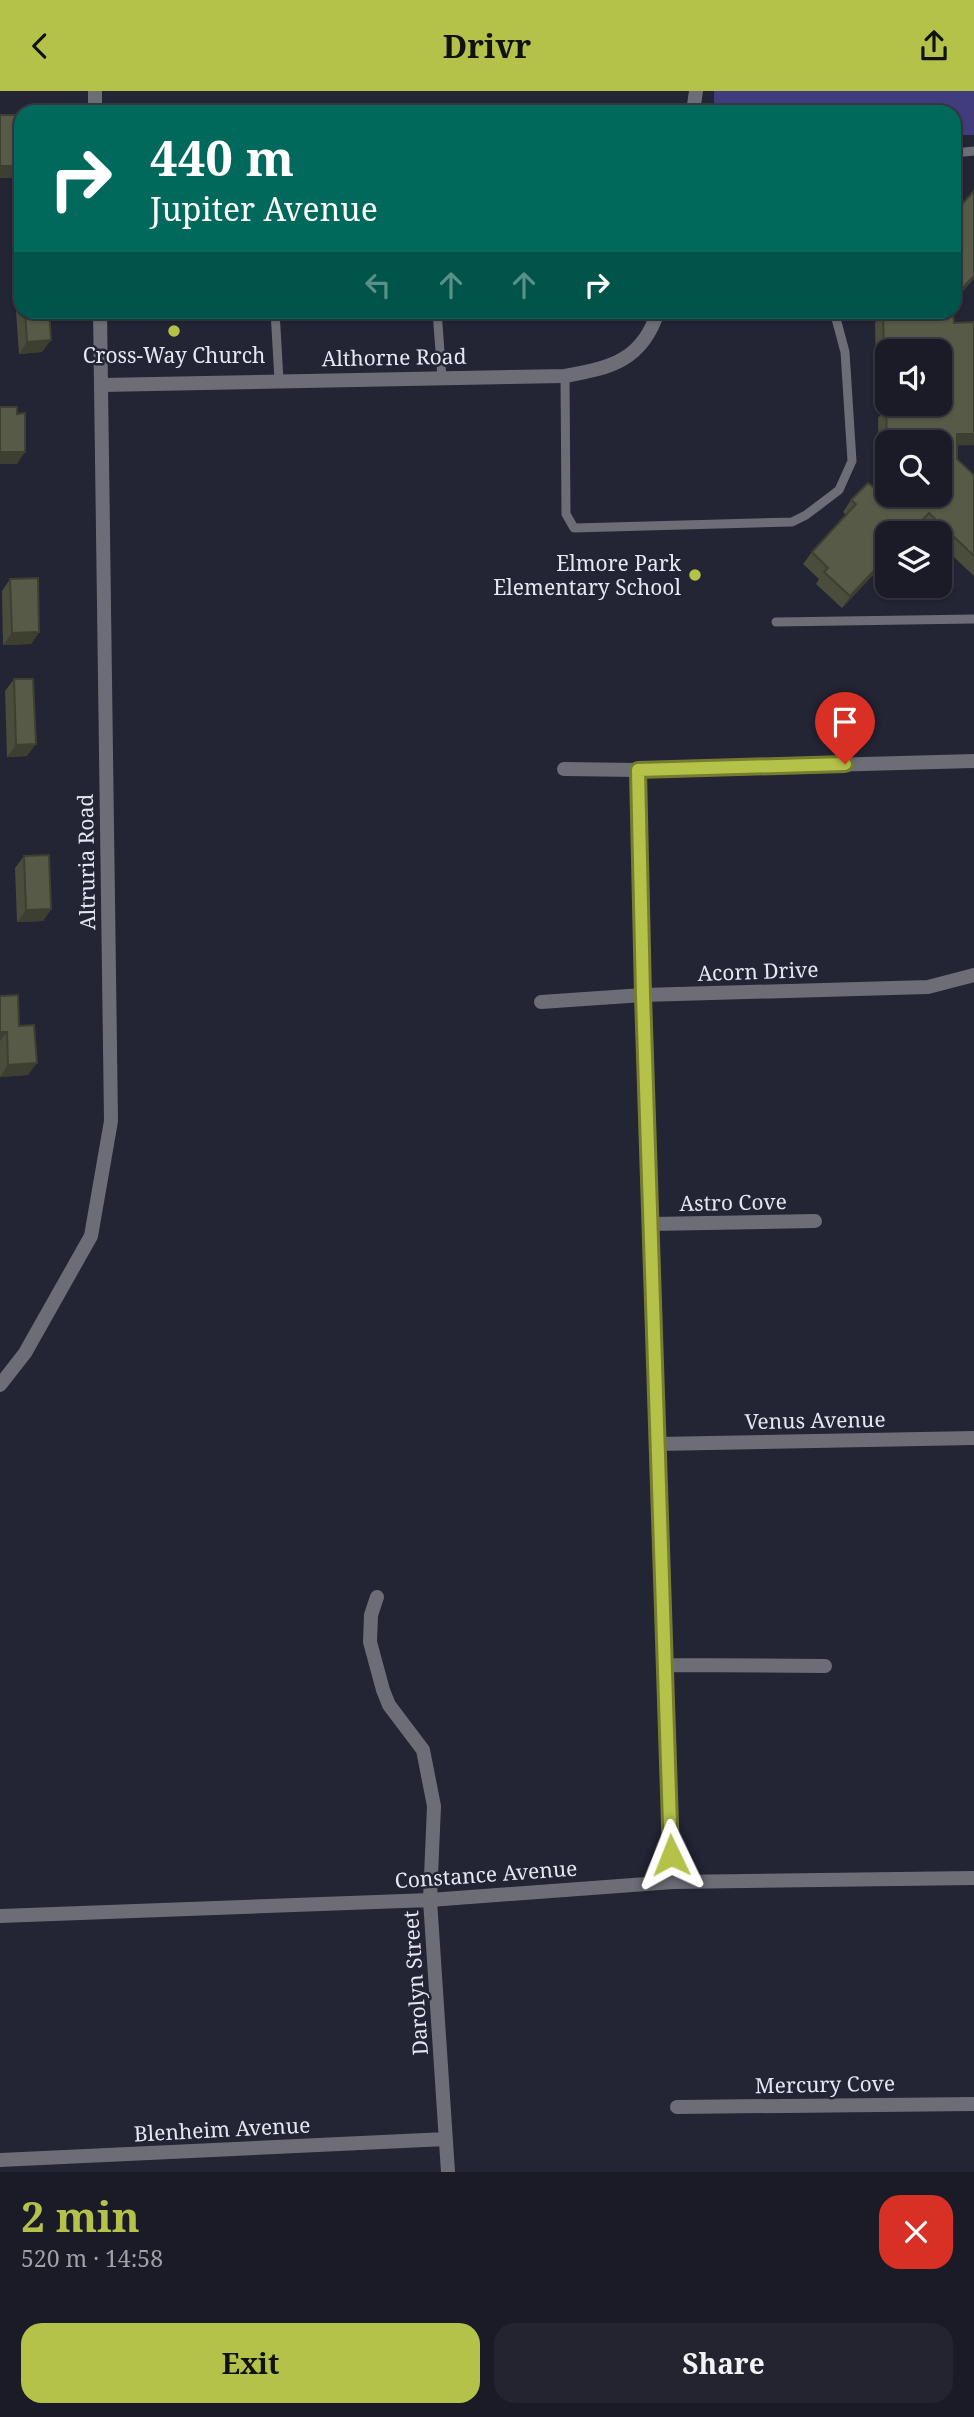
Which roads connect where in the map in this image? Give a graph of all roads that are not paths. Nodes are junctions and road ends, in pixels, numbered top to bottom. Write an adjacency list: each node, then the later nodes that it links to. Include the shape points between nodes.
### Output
1 (100, 319): 9 (street, Altruria Road)
2 (275, 319): 8 (lane)
3 (438, 319): 7 (lane)
4 (656, 319): 6 (street, Althorne Road, via 652,332 624,360)
5 (836, 319): 6 (lane, via 845,352 852,461 839,490 792,523 573,528 566,514)
6 (565, 376): 7 (street, Althorne Road)
7 (442, 378): 8 (street, Althorne Road)
8 (279, 380): 9 (street, Althorne Road)
9 (102, 384): 20 (street, Altruria Road, via 111,1121 91,1236 25,1353)
10 (974, 619): 11 (lane)
11 (776, 622)
12 (974, 761): 14 (street)
13 (564, 769): 14 (street)
14 (638, 770): 16 (street)
15 (974, 975): 16 (street, Acorn Drive, via 928,987)
16 (643, 995): 17 (street, Acorn Drive); 19 (street)
17 (541, 1002)
18 (815, 1221): 19 (street, Astro Cove)
19 (652, 1224): 22 (street)
20 (0, 1385)
21 (974, 1438): 22 (street, Venus Avenue)
22 (657, 1444): 24 (street)
23 (377, 1597): 28 (street, Darolyn Street, via 370,1642 383,1690 388,1706 423,1750 434,1806)
24 (664, 1665): 25 (street); 27 (street)
25 (825, 1666)
26 (974, 1878): 27 (street, Constance Avenue)
27 (673, 1882): 28 (street, Constance Avenue)
28 (430, 1900): 29 (street, Constance Avenue); 32 (street, Darolyn Street)
29 (0, 1916)
30 (974, 2104): 31 (street, Mercury Cove)
31 (677, 2107)
32 (446, 2139): 33 (street, Blenheim Avenue); 34 (street, Darolyn Street)
33 (0, 2160)
34 (448, 2172)

